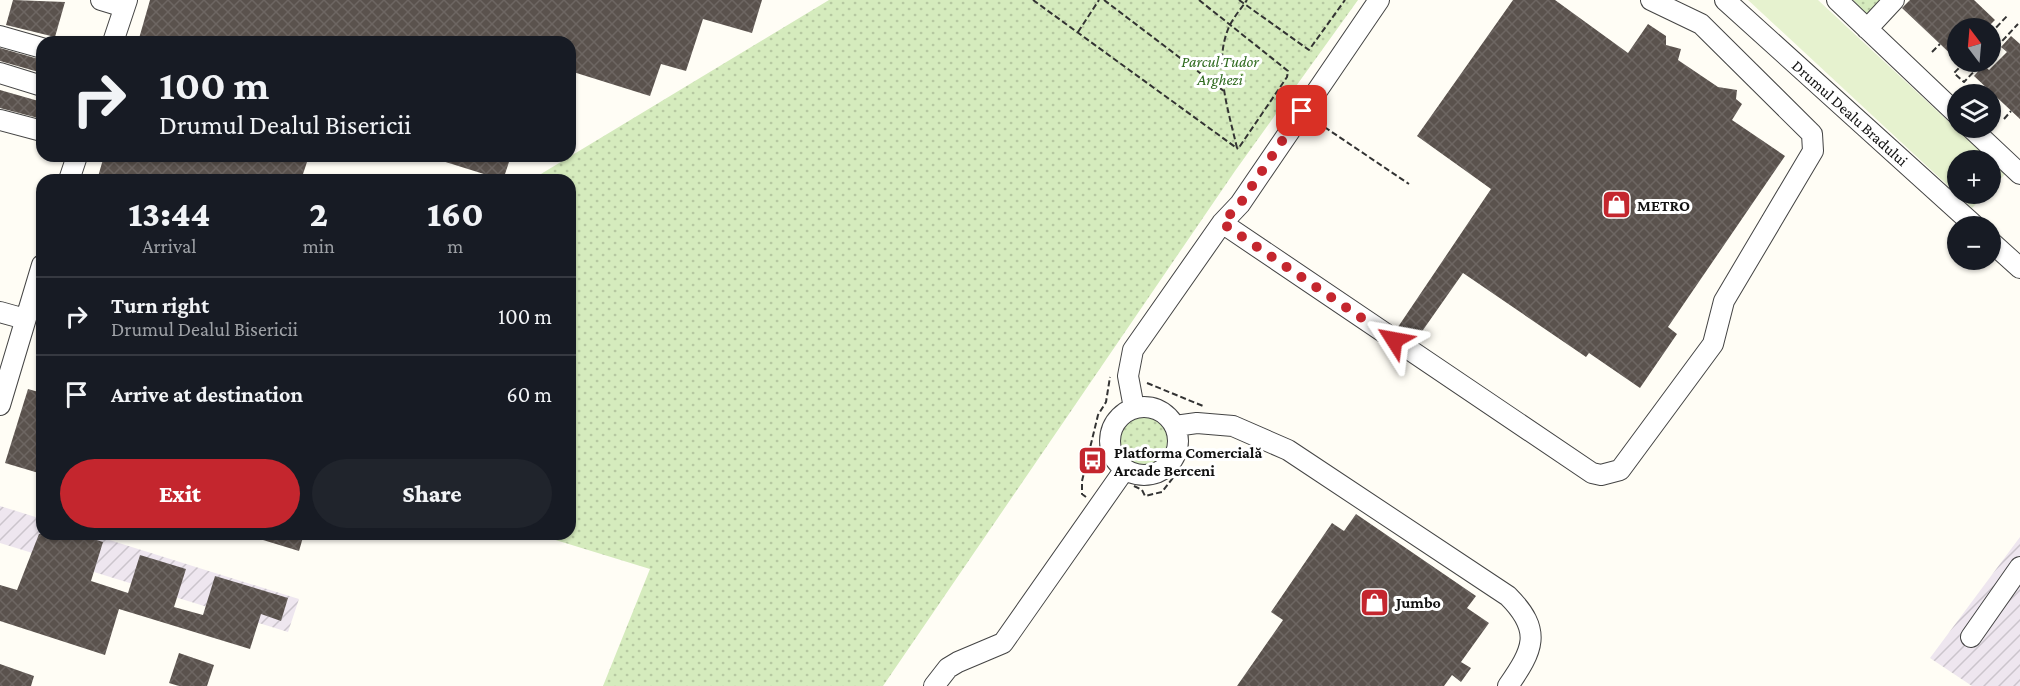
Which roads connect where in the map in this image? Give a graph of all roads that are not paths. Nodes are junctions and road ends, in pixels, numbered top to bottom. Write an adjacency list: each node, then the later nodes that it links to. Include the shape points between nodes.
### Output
1 (100, 0): 7 (street)
2 (1379, 0): 20 (street, via 1240,204)
3 (1651, 0): 20 (street, via 1701,24 1812,134 1815,142 1724,301 1713,344 1620,470 1601,475 1592,472)
4 (1725, 0): 19 (street, Drumul Dealu Bradului)
5 (1837, 0): 8 (street)
6 (1894, 0): 8 (street)
7 (125, 4): 10 (street)
8 (1867, 29): 14 (street)
9 (0, 36): 11 (street)
10 (115, 36)
11 (36, 46)
12 (0, 73): 13 (street)
13 (36, 84)
14 (1947, 105)
15 (0, 120): 16 (street)
16 (36, 130)
17 (1982, 138): 18 (street)
18 (2020, 174)
19 (1964, 216)
20 (1222, 223): 27 (street, via 1133,350 1128,376)
21 (2001, 251): 22 (street)
22 (2020, 268)
23 (36, 286): 25 (street)
24 (0, 312): 25 (street)
25 (26, 319): 26 (street)
26 (0, 405)
27 (1134, 408): 28 (street, via 1153,408); 29 (street, via 1118,418 1110,435 1113,454)
28 (1175, 426): 29 (street, via 1178,446 1164,468 1143,474); 33 (street, via 1216,423 1241,428 1288,450 1508,596 1526,616 1530,642 1528,656)
29 (1125, 468): 32 (street, via 1003,643 948,668)
30 (2020, 567): 31 (street)
31 (1971, 637)
32 (934, 686)
33 (1508, 686)

